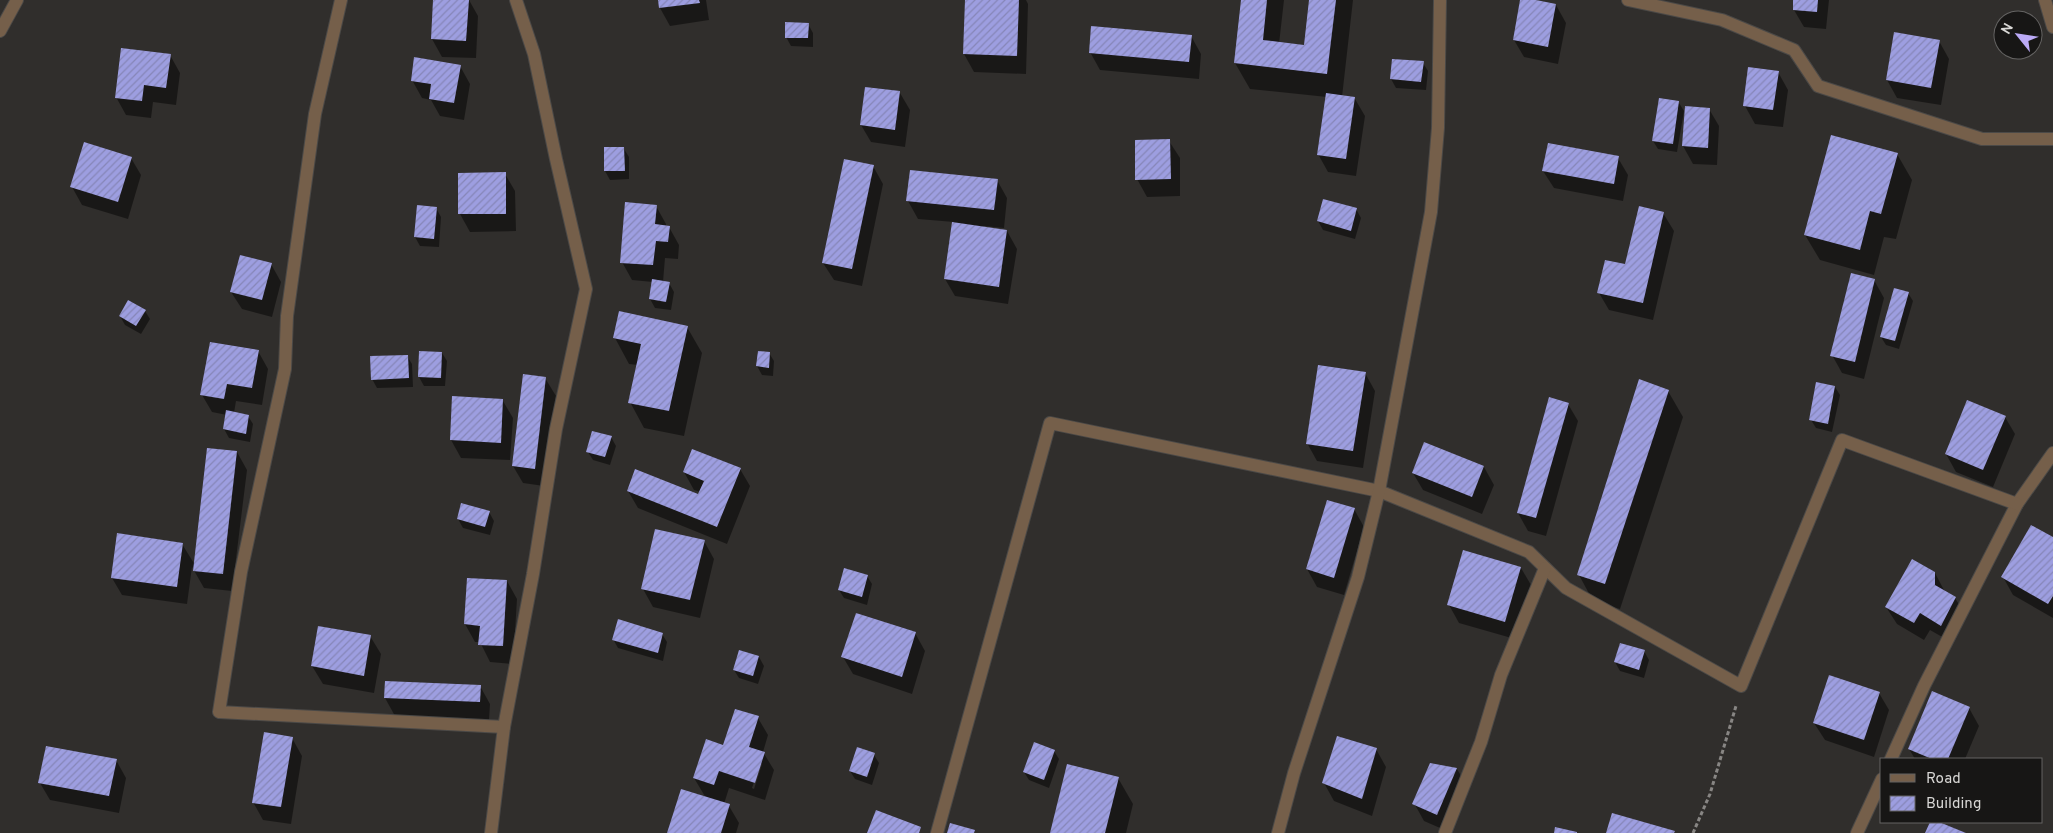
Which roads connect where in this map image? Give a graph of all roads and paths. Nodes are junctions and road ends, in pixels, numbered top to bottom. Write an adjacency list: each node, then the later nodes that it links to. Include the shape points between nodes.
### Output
1 (17, 0): 8 (street)
2 (341, 0): 15 (street, via 315,114 287,316 285,369 241,572 219,712)
3 (516, 0): 15 (street, via 534,54 586,289 556,429)
4 (1440, 0): 11 (street, via 1438,128 1431,212)
5 (1628, 0): 9 (street, via 1722,20 1794,50 1818,86 1827,89 1982,139)
6 (2045, 0): 7 (street)
7 (2053, 27)
8 (0, 31)
9 (2053, 139)
10 (2053, 453): 12 (street)
11 (1379, 492): 13 (street, via 1529,552); 19 (street, via 1050,423); 20 (street, via 1358,577 1294,772)
12 (2017, 504): 14 (street, via 1842,440); 16 (street, via 1924,686)
13 (1545, 568): 14 (street, via 1566,588); 21 (street)
14 (1741, 686): 22 (path, via 1710,794)
15 (504, 728): 18 (street)
16 (1891, 758)
17 (1880, 783): 23 (street)
18 (492, 833)
19 (937, 833)
20 (1278, 833)
21 (1445, 833)
22 (1693, 833)
23 (1857, 833)

